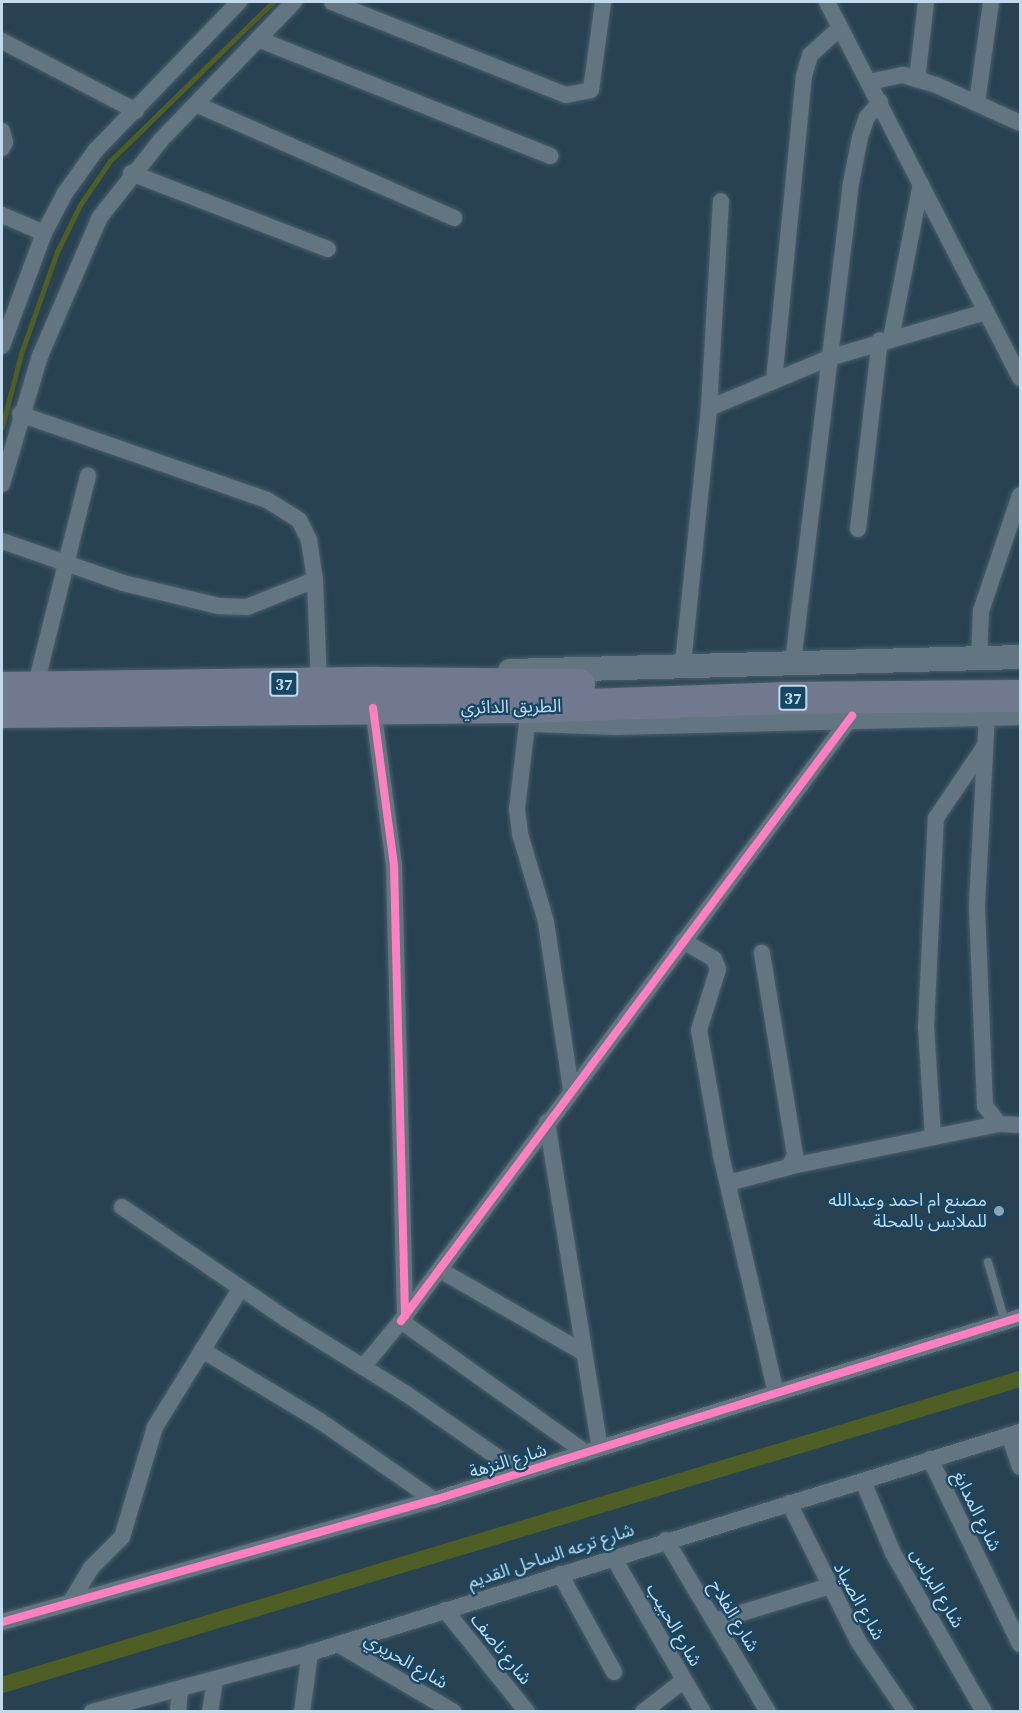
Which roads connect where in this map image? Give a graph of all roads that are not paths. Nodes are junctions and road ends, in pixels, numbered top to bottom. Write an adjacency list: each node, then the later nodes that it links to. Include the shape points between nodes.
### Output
1 (239, 2): 16 (street)
2 (294, 2): 9 (street)
3 (332, 2): 4 (street, via 566,95 591,90)
4 (603, 2)
5 (827, 2): 8 (street)
6 (926, 2): 11 (street)
7 (992, 2): 14 (street)
8 (840, 28): 12 (street); 33 (street, via 810,55 804,76)
9 (258, 39): 15 (street); 20 (street)
10 (2, 41): 16 (street)
11 (917, 79): 12 (street, via 894,75); 14 (street)
12 (869, 82): 13 (street)
13 (880, 102): 22 (street); 31 (street, via 867,117 858,147)
14 (977, 103): 17 (street)
15 (198, 105): 21 (street); 25 (street)
16 (136, 111): 26 (street, via 96,150 65,193)
17 (1020, 123)
18 (2, 131): 19 (street)
19 (2, 148)
20 (550, 156)
21 (131, 173): 27 (street); 35 (street, via 100,218 74,270)
22 (921, 184): 28 (street); 29 (street)
23 (721, 201): 34 (street)
24 (2, 215): 26 (street)
25 (454, 218)
26 (44, 233): 30 (street)
27 (328, 249)
28 (985, 312): 29 (street); 32 (street)
29 (886, 339): 31 (street); 39 (street)
30 (2, 346)
31 (829, 358): 33 (street); 45 (street)
32 (1020, 378)
33 (774, 381): 34 (street)
34 (709, 408): 46 (street)
35 (20, 414): 37 (street); 42 (street, via 285,508 299,520 309,540)
36 (88, 476): 41 (street)
37 (2, 484)
38 (1020, 495): 44 (street, via 981,611)
39 (858, 529)
40 (2, 541): 41 (street)
41 (66, 563): 42 (street, via 123,583 219,606 247,607); 50 (street)
42 (315, 580): 48 (street)
43 (1020, 657): 44 (street)
44 (979, 658): 45 (street)
45 (793, 662): 46 (street)
46 (683, 664): 52 (street, via 525,669)
47 (1020, 681): 51 (highway, الطريق الدائري / 37)
48 (319, 683): 50 (highway, الطريق الدائري / 37); 52 (highway, الطريق الدائري / 37)
49 (2, 688): 50 (highway, الطريق الدائري / 37)
50 (35, 688)
51 (567, 695): 52 (highway, الطريق الدائري / 37); 53 (highway, الطريق الدائري / 37); 57 (highway, الطريق الدائري / 37)
52 (466, 696): 54 (highway, الطريق الدائري / 37); 57 (highway, الطريق الدائري / 37)
53 (1020, 696)
54 (373, 708): 55 (highway, الطريق الدائري / 37); 74 (street, via 394,865)
55 (2, 712)
56 (1020, 713): 58 (street)
57 (528, 714): 59 (street, via 616,723); 63 (street, via 519,784 520,834 546,922)
58 (987, 714): 59 (street); 60 (street)
59 (852, 716): 61 (street)
60 (985, 746): 65 (street, via 977,908 980,1040 985,1106); 67 (street, via 936,818 926,1027)
61 (683, 941): 63 (street); 69 (street, via 714,959 718,969 699,1030)
62 (762, 953): 68 (street, via 795,1155)
63 (571, 1089): 64 (street)
64 (547, 1122): 72 (street); 77 (street)
65 (999, 1124): 66 (street); 67 (street)
66 (1020, 1125)
67 (933, 1137): 68 (street)
68 (792, 1166): 69 (street)
69 (728, 1183): 79 (street)
70 (122, 1208): 73 (street)
71 (988, 1262): 75 (lane)
72 (440, 1270): 74 (street); 77 (street)
73 (241, 1288): 76 (street); 78 (street)
74 (403, 1319): 78 (street); 81 (street)
75 (1013, 1320): 79 (street, شارع النزهة)
76 (202, 1350): 86 (street, via 329,1427); 92 (street, via 155,1427 122,1537 91,1568)
77 (581, 1351): 81 (street)
78 (363, 1367): 84 (street)
79 (776, 1394): 81 (street, شارع النزهة)
80 (1015, 1434): 82 (street, شارع ترعه الساحل القديم); 83 (street)
81 (593, 1451): 84 (street, شارع النزهة)
82 (930, 1459): 85 (street, شارع ترعه الساحل القديم); 97 (street, شارع المدابغ)
83 (1020, 1467)
84 (520, 1473): 86 (street, شارع النزهة)
85 (863, 1481): 87 (street, شارع ترعه الساحل القديم); 113 (street, شارع البرلس, via 897,1561)
86 (434, 1500): 92 (street, شارع النزهة)
87 (789, 1503): 88 (street, شارع ترعه الساحل القديم); 91 (street, شارع الصياد)
88 (666, 1540): 89 (street, شارع ترعه الساحل القديم); 94 (street, شارع الفلاح)
89 (613, 1557): 90 (street, شارع ترعه الساحل القديم); 101 (street, شارع الحبيب)
90 (560, 1574): 93 (street, شارع ترعه الساحل القديم); 99 (street)
91 (828, 1587): 94 (street); 112 (street, شارع الصياد, via 858,1641)
92 (70, 1603): 95 (street, شارع النزهة)
93 (445, 1610): 96 (street, شارع ترعه الساحل القديم); 108 (street, شارع ناصف)
94 (715, 1621): 111 (street, شارع الفلاح)
95 (2, 1622)
96 (338, 1644): 98 (street, شارع ترعه الساحل القديم); 107 (street, شارع الحريري)
97 (1020, 1644)
98 (310, 1653): 100 (street, شارع ترعه الساحل القديم); 106 (street)
99 (614, 1672)
100 (214, 1680): 102 (street, شارع ترعه الساحل القديم); 105 (street)
101 (684, 1680): 109 (street); 110 (street, شارع الحبيب)
102 (180, 1689): 103 (street, شارع ترعه الساحل القديم); 104 (street)
103 (92, 1712)
104 (178, 1712)
105 (210, 1712)
106 (302, 1712)
107 (454, 1712)
108 (527, 1712)
109 (643, 1712)
110 (703, 1712)
111 (768, 1712)
112 (906, 1712)
113 (984, 1712)

